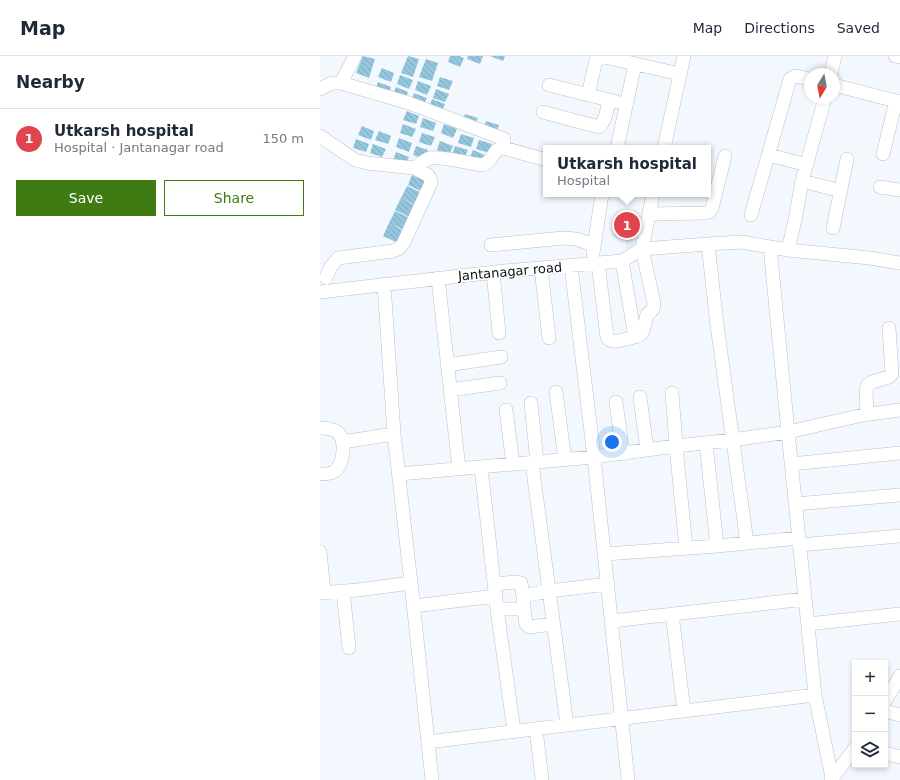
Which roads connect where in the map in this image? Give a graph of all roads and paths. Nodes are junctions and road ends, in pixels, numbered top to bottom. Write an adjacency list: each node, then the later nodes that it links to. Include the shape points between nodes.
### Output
1 (355, 56): 11 (street)
2 (598, 56): 7 (street); 15 (street)
3 (684, 56): 9 (street)
4 (835, 56): 8 (street)
5 (895, 56): 6 (street)
6 (900, 57)
7 (635, 64): 9 (street); 18 (street)
8 (832, 68)
9 (680, 74): 23 (street)
10 (804, 78): 26 (street, via 796,76 790,79)
11 (341, 83): 14 (street, via 332,83); 24 (street, via 409,104 504,139)
12 (549, 85): 15 (street)
13 (840, 87): 17 (street)
14 (320, 89)
15 (588, 95): 16 (street)
16 (609, 101): 18 (street); 20 (street, via 599,127)
17 (898, 102): 25 (street)
18 (627, 104): 22 (street)
19 (823, 104): 30 (street)
20 (543, 112)
21 (320, 136): 31 (street, via 355,160)
22 (618, 145)
23 (665, 145)
24 (504, 148): 28 (street); 31 (street, via 496,150 486,164 432,158)
25 (883, 154)
26 (769, 155): 30 (street); 39 (street)
27 (725, 156): 38 (street, via 709,212)
28 (543, 159)
29 (847, 159): 34 (street)
30 (807, 165): 32 (street)
31 (414, 168): 53 (street, via 428,175 431,183 403,244 393,251 338,258)
32 (802, 181): 34 (street); 46 (street)
33 (880, 186): 35 (street)
34 (841, 190): 40 (street)
35 (900, 190)
36 (602, 197): 43 (street)
37 (653, 197): 38 (street)
38 (650, 214): 45 (street)
39 (752, 215)
40 (834, 228)
41 (708, 244): 44 (street, via 741,242); 45 (street); 76 (street)
42 (491, 245): 43 (street, via 563,238)
43 (594, 245): 48 (street)
44 (770, 247): 46 (street); 74 (street)
45 (642, 249): 47 (street, Jantanagar road); 59 (street, via 654,303 652,311 647,315 643,332)
46 (788, 250): 49 (street)
47 (622, 261): 48 (street, Jantanagar road); 59 (street)
48 (595, 263): 50 (street, Jantanagar road); 59 (street, via 607,337 614,341)
49 (900, 263)
50 (571, 266): 51 (street, Jantanagar road); 83 (street)
51 (541, 268): 52 (street, Jantanagar road); 60 (street)
52 (493, 272): 54 (street, Jantanagar road); 58 (street)
53 (326, 278)
54 (438, 278): 55 (street, Jantanagar road); 62 (street)
55 (384, 284): 56 (street, Jantanagar road); 75 (street)
56 (320, 292)
57 (889, 328): 72 (street, via 892,374 868,385)
58 (498, 333)
59 (635, 337)
60 (549, 338)
61 (501, 357): 62 (street)
62 (447, 365): 64 (street)
63 (500, 383): 64 (street)
64 (450, 390): 89 (street)
65 (556, 392): 84 (street)
66 (672, 393): 79 (street)
67 (640, 397): 80 (street)
68 (616, 402): 82 (street)
69 (531, 403): 85 (street)
70 (506, 410): 86 (street)
71 (900, 410): 72 (street)
72 (868, 414): 74 (street)
73 (320, 428): 77 (street, via 337,432)
74 (788, 432): 76 (street); 87 (street)
75 (394, 434): 77 (street); 91 (street)
76 (732, 440): 78 (street); 96 (street)
77 (342, 442): 90 (street, via 343,455 339,467 334,472)
78 (706, 443): 79 (street); 97 (street)
79 (676, 446): 80 (street); 98 (street)
80 (647, 450): 82 (street)
81 (900, 452): 87 (street)
82 (623, 454): 83 (street)
83 (594, 457): 84 (street); 100 (street)
84 (565, 460): 85 (street)
85 (534, 462): 86 (street); 105 (street)
86 (513, 464): 88 (street)
87 (791, 464): 93 (street)
88 (481, 467): 89 (street); 103 (street)
89 (459, 469): 91 (street)
90 (320, 474)
91 (399, 474): 101 (street)
92 (900, 495): 93 (street)
93 (795, 504): 95 (street)
94 (900, 536): 95 (street)
95 (799, 542): 96 (street); 108 (street)
96 (747, 543): 97 (street)
97 (716, 546): 98 (street)
98 (686, 548): 100 (street)
99 (320, 552): 106 (street)
100 (604, 554): 102 (street)
101 (411, 583): 104 (street); 109 (street)
102 (608, 584): 105 (street); 114 (street)
103 (495, 590): 107 (street, via 516,582 521,583); 109 (street); 110 (street)
104 (343, 591): 106 (street); 117 (street)
105 (549, 591): 107 (street); 115 (street)
106 (322, 593)
107 (523, 596): 111 (street)
108 (805, 599): 112 (street); 116 (street)
109 (414, 606): 128 (street)
110 (498, 609): 111 (street); 127 (street)
111 (524, 609): 115 (street, via 526,624 529,627)
112 (672, 614): 114 (street); 121 (street)
113 (900, 614): 116 (street)
114 (612, 621): 124 (street)
115 (553, 624): 125 (street)
116 (808, 624): 119 (street)
117 (349, 648)
118 (900, 676): 120 (street)
119 (815, 695): 121 (street); 132 (street)
120 (888, 696)
121 (684, 711): 124 (street)
122 (888, 712): 123 (street)
123 (900, 715)
124 (622, 718): 125 (street); 135 (street)
125 (566, 725): 126 (street)
126 (536, 729): 127 (street); 134 (street)
127 (514, 731): 128 (street)
128 (428, 742): 133 (street)
129 (852, 752): 132 (street)
130 (888, 754): 131 (street)
131 (900, 757)
132 (832, 779)
133 (432, 780)
134 (542, 780)
135 (628, 780)

